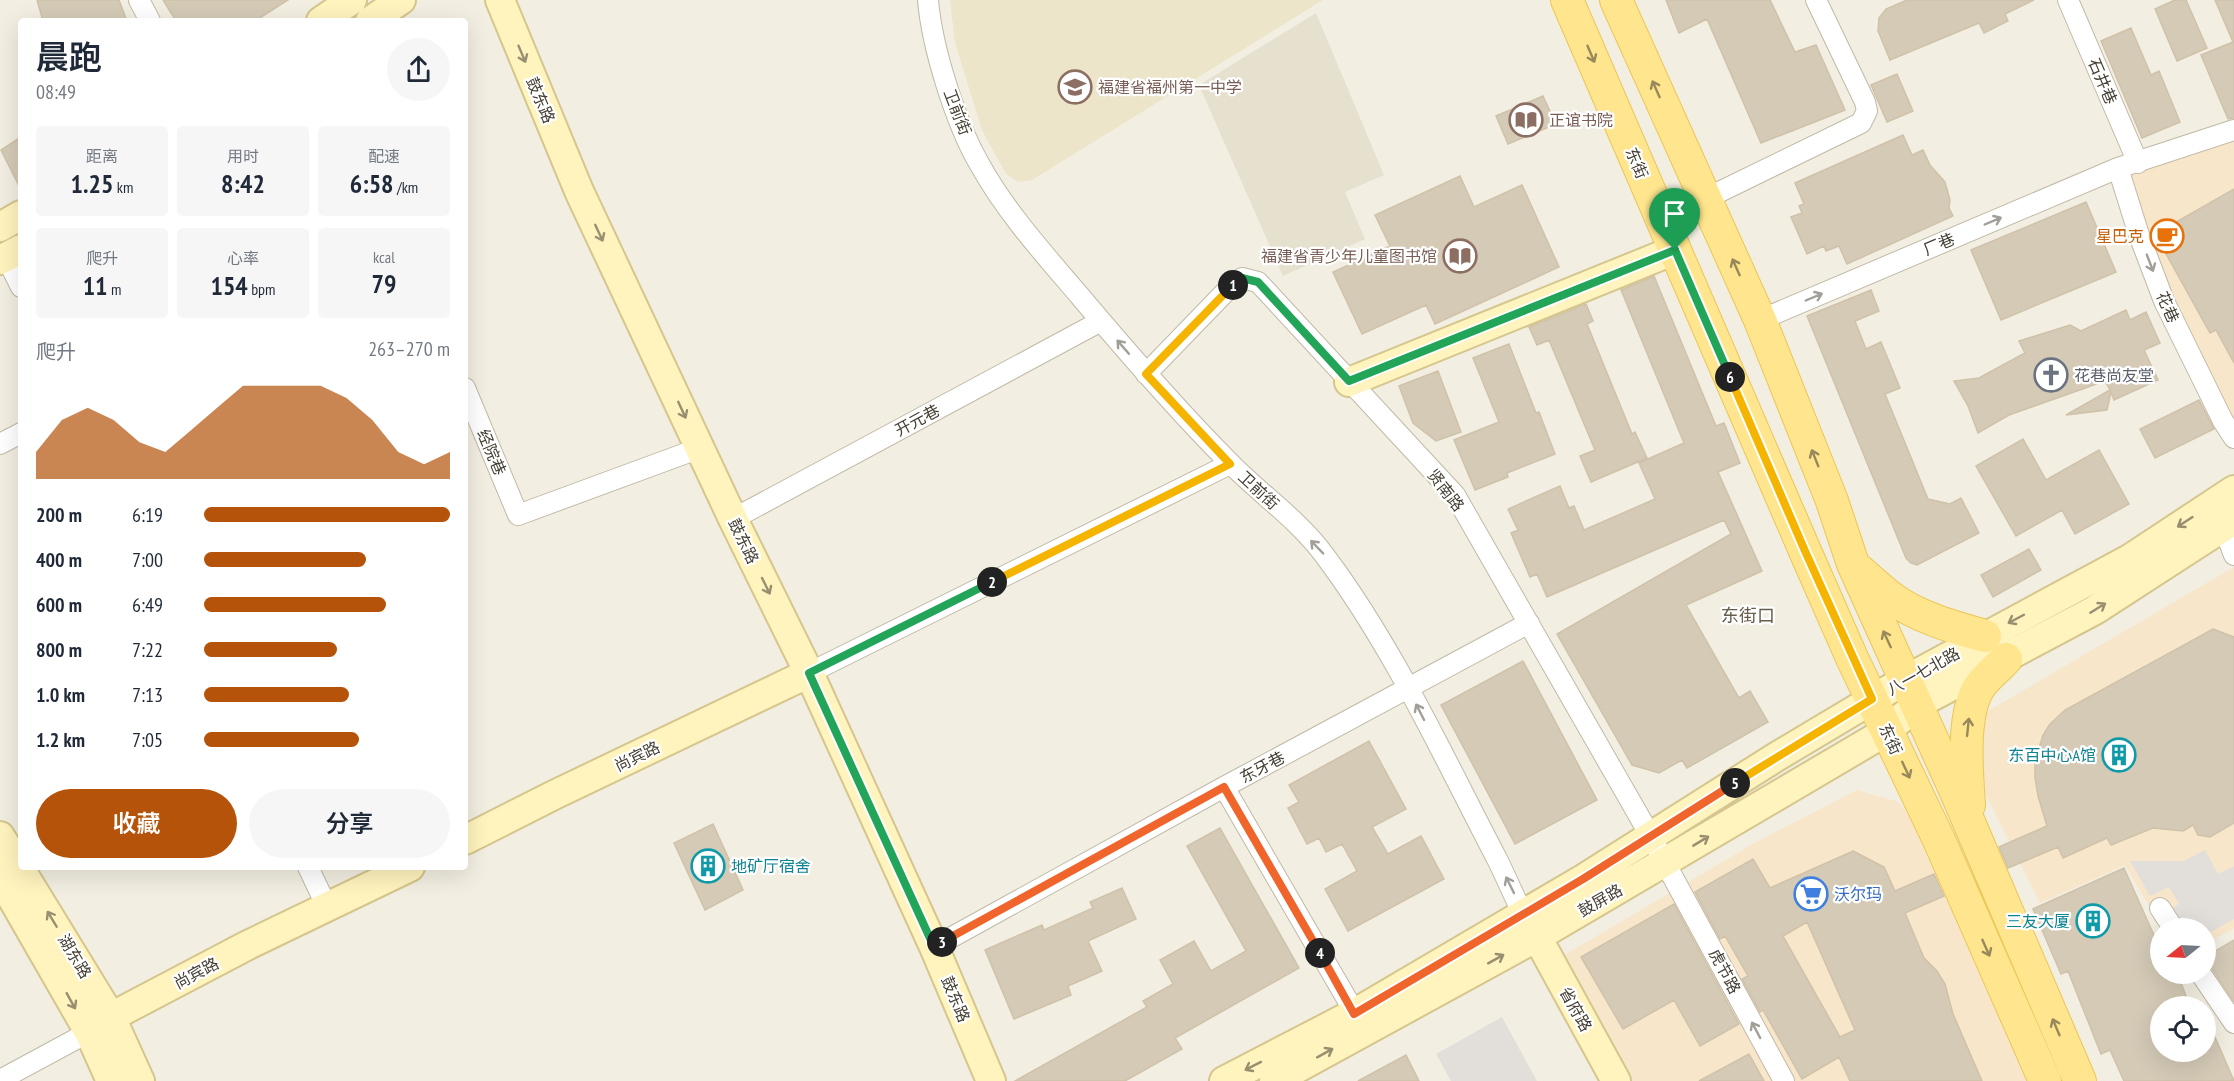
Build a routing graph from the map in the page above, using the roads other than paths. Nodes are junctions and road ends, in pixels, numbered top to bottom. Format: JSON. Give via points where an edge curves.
{"nodes":[{"id":1,"x":139,"y":0,"type":"edge"},
{"id":2,"x":352,"y":0,"type":"edge"},
{"id":3,"x":401,"y":0,"type":"edge"},
{"id":4,"x":500,"y":0,"type":"edge"},
{"id":5,"x":928,"y":0,"type":"edge"},
{"id":6,"x":1568,"y":0,"type":"edge"},
{"id":7,"x":1616,"y":0,"type":"edge"},
{"id":8,"x":1816,"y":0,"type":"edge"},
{"id":9,"x":2068,"y":0,"type":"edge"},
{"id":10,"x":148,"y":18,"type":"edge"},
{"id":11,"x":325,"y":18,"type":"edge"},
{"id":12,"x":374,"y":18,"type":"edge"},
{"id":13,"x":2234,"y":130,"type":"edge"},
{"id":14,"x":2138,"y":163,"type":"junction"},
{"id":15,"x":2118,"y":168,"type":"junction"},
{"id":16,"x":1705,"y":199,"type":"junction"},
{"id":17,"x":18,"y":217,"type":"edge"},
{"id":18,"x":0,"y":227,"type":"edge"},
{"id":19,"x":1675,"y":250,"type":"junction"},
{"id":20,"x":9,"y":255,"type":"edge"},
{"id":21,"x":18,"y":279,"type":"edge"},
{"id":22,"x":1760,"y":320,"type":"junction"},
{"id":23,"x":1101,"y":321,"type":"junction"},
{"id":24,"x":1146,"y":374,"type":"junction"},
{"id":25,"x":1349,"y":381,"type":"junction"},
{"id":26,"x":468,"y":395,"type":"edge"},
{"id":27,"x":18,"y":435,"type":"edge"},
{"id":28,"x":2234,"y":438,"type":"edge"},
{"id":29,"x":0,"y":444,"type":"edge"},
{"id":30,"x":700,"y":448,"type":"junction"},
{"id":31,"x":1230,"y":464,"type":"junction"},
{"id":32,"x":2234,"y":490,"type":"edge"},
{"id":33,"x":733,"y":519,"type":"junction"},
{"id":34,"x":2229,"y":523,"type":"edge"},
{"id":35,"x":2234,"y":555,"type":"edge"},
{"id":36,"x":1852,"y":564,"type":"junction"},
{"id":37,"x":1529,"y":623,"type":"junction"},
{"id":38,"x":1985,"y":636,"type":"junction"},
{"id":39,"x":2006,"y":659,"type":"junction"},
{"id":40,"x":809,"y":673,"type":"junction"},
{"id":41,"x":1408,"y":689,"type":"junction"},
{"id":42,"x":1911,"y":692,"type":"junction"},
{"id":43,"x":1872,"y":699,"type":"junction"},
{"id":44,"x":1887,"y":731,"type":"junction"},
{"id":45,"x":1224,"y":787,"type":"junction"},
{"id":46,"x":1970,"y":827,"type":"junction"},
{"id":47,"x":0,"y":836,"type":"edge"},
{"id":48,"x":1651,"y":837,"type":"junction"},
{"id":49,"x":468,"y":838,"type":"edge"},
{"id":50,"x":1665,"y":862,"type":"junction"},
{"id":51,"x":309,"y":870,"type":"edge"},
{"id":52,"x":404,"y":870,"type":"edge"},
{"id":53,"x":0,"y":877,"type":"edge"},
{"id":54,"x":327,"y":907,"type":"junction"},
{"id":55,"x":2160,"y":908,"type":"dead end"},
{"id":56,"x":2166,"y":918,"type":"edge"},
{"id":57,"x":1530,"y":926,"type":"junction"},
{"id":58,"x":934,"y":947,"type":"junction"},
{"id":59,"x":2208,"y":984,"type":"edge"},
{"id":60,"x":1354,"y":1014,"type":"junction"},
{"id":61,"x":2234,"y":1023,"type":"edge"},
{"id":62,"x":100,"y":1025,"type":"junction"},
{"id":63,"x":0,"y":1080,"type":"edge"},
{"id":64,"x":111,"y":1081,"type":"edge"},
{"id":65,"x":140,"y":1081,"type":"edge"},
{"id":66,"x":992,"y":1081,"type":"edge"},
{"id":67,"x":1224,"y":1081,"type":"edge"},
{"id":68,"x":1274,"y":1081,"type":"edge"},
{"id":69,"x":1616,"y":1081,"type":"edge"},
{"id":70,"x":1784,"y":1081,"type":"edge"},
{"id":71,"x":2045,"y":1081,"type":"edge"},
{"id":72,"x":2080,"y":1081,"type":"edge"}],
"edges":[{"from":1,"to":10,"type":"street"},
{"from":2,"to":11,"type":"main road"},
{"from":3,"to":12,"type":"main road"},
{"from":4,"to":30,"type":"main road","name":"鼓东路","one_way":true,"via":[[579,191]]},
{"from":5,"to":23,"type":"street","name":"卫前街","via":[[935,44],[948,87],[979,165],[1031,237]]},
{"from":6,"to":19,"type":"main road","name":"东街","one_way":true},
{"from":16,"to":7,"type":"main road","one_way":true},
{"from":8,"to":16,"type":"street","via":[[1865,102],[1861,123]]},
{"from":9,"to":14,"type":"street","name":"石井巷"},
{"from":13,"to":14,"type":"street","name":"厂巷"},
{"from":14,"to":15,"type":"street","name":"厂巷"},
{"from":22,"to":15,"type":"street","name":"厂巷","one_way":true},
{"from":15,"to":28,"type":"street","name":"花巷","one_way":true,"via":[[2164,301]]},
{"from":22,"to":16,"type":"main road","one_way":true},
{"from":17,"to":18,"type":"main road"},
{"from":19,"to":25,"type":"main road"},
{"from":19,"to":43,"type":"main road","name":"东街"},
{"from":20,"to":21,"type":"street"},
{"from":36,"to":22,"type":"main road","one_way":true,"via":[[1832,501]]},
{"from":24,"to":23,"type":"street","name":"卫前街","one_way":true},
{"from":23,"to":33,"type":"street","name":"开元巷"},
{"from":24,"to":25,"type":"street","name":"贤南路","via":[[1242,278],[1258,282]]},
{"from":24,"to":31,"type":"street","name":"卫前街"},
{"from":25,"to":37,"type":"street","name":"贤南路","via":[[1455,495]]},
{"from":26,"to":30,"type":"street","name":"经院巷","via":[[518,515]]},
{"from":27,"to":29,"type":"street"},
{"from":30,"to":33,"type":"main road","name":"鼓东路"},
{"from":31,"to":40,"type":"street"},
{"from":41,"to":31,"type":"street","name":"卫前街","one_way":true,"via":[[1324,554]]},
{"from":32,"to":38,"type":"main road","name":"八一七北路","one_way":true,"via":[[2131,558]]},
{"from":33,"to":40,"type":"main road","name":"鼓东路","one_way":true},
{"from":34,"to":35,"type":"street"},
{"from":39,"to":34,"type":"main road","name":"八一七北路","one_way":true,"via":[[2095,610]]},
{"from":36,"to":38,"type":"main road","via":[[1890,597],[1915,611]]},
{"from":42,"to":36,"type":"main road","one_way":true},
{"from":37,"to":41,"type":"street","name":"东牙巷"},
{"from":37,"to":48,"type":"street","name":"贤南路"},
{"from":38,"to":42,"type":"main road","name":"八一七北路"},
{"from":39,"to":42,"type":"main road","name":"八一七北路"},
{"from":46,"to":39,"type":"main road","one_way":true,"via":[[1969,718],[1979,687]]},
{"from":40,"to":49,"type":"main road","name":"尚宾路"},
{"from":40,"to":58,"type":"main road","name":"鼓东路"},
{"from":41,"to":45,"type":"street","name":"东牙巷"},
{"from":57,"to":41,"type":"street","name":"卫前街","one_way":true},
{"from":42,"to":43,"type":"main road","name":"八一七北路"},
{"from":42,"to":44,"type":"main road","name":"鼓屏路"},
{"from":42,"to":46,"type":"main road"},
{"from":43,"to":44,"type":"main road","name":"东街"},
{"from":43,"to":48,"type":"main road","name":"八一七北路"},
{"from":50,"to":44,"type":"main road","name":"鼓屏路","one_way":true},
{"from":44,"to":71,"type":"main road","name":"东街","one_way":true},
{"from":45,"to":58,"type":"street","name":"东牙巷"},
{"from":45,"to":60,"type":"street"},
{"from":72,"to":46,"type":"main road","one_way":true},
{"from":62,"to":47,"type":"main road","name":"湖东路","one_way":true},
{"from":48,"to":50,"type":"street","name":"贤南路"},
{"from":48,"to":57,"type":"main road","name":"八一七北路"},
{"from":50,"to":57,"type":"main road","name":"鼓屏路"},
{"from":70,"to":50,"type":"street","name":"虎节路","one_way":true},
{"from":51,"to":54,"type":"street"},
{"from":52,"to":54,"type":"main road","name":"尚宾路"},
{"from":53,"to":62,"type":"main road","name":"湖东路","one_way":true},
{"from":54,"to":62,"type":"main road","name":"尚宾路"},
{"from":55,"to":56,"type":"street"},
{"from":57,"to":60,"type":"main road","name":"鼓屏路"},
{"from":68,"to":57,"type":"main road","name":"鼓屏路","one_way":true},
{"from":57,"to":69,"type":"main road","name":"省府路"},
{"from":58,"to":66,"type":"main road","name":"鼓东路"},
{"from":59,"to":61,"type":"street"},
{"from":60,"to":67,"type":"main road","name":"鼓屏路","one_way":true},
{"from":62,"to":63,"type":"street"},
{"from":62,"to":64,"type":"main road","name":"湖东路"},
{"from":62,"to":65,"type":"main road","name":"湖东路"}]}
